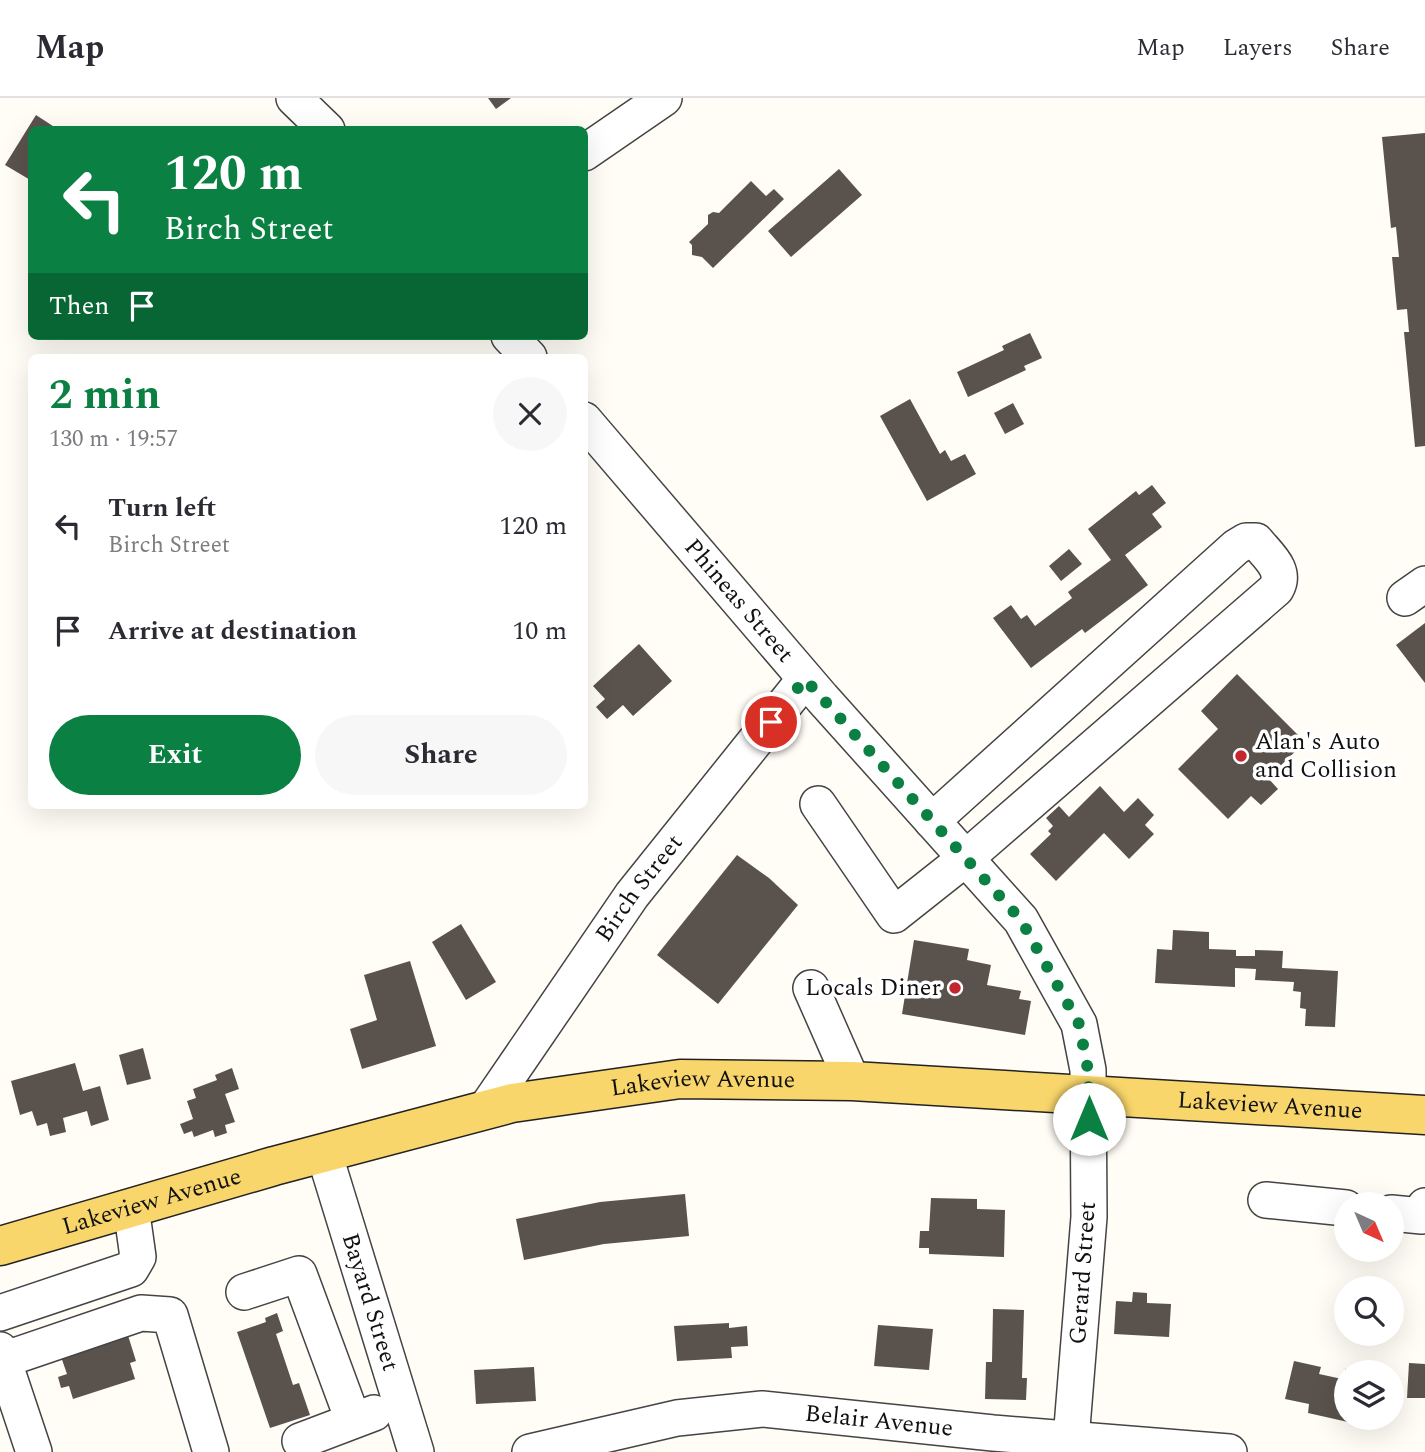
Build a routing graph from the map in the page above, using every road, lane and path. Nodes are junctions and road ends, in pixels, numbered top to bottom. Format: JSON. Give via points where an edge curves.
{"nodes":[{"id":1,"x":294,"y":98,"type":"edge"},
{"id":2,"x":664,"y":98,"type":"edge"},
{"id":3,"x":323,"y":126,"type":"edge"},
{"id":4,"x":588,"y":150,"type":"edge"},
{"id":5,"x":513,"y":340,"type":"edge"},
{"id":6,"x":526,"y":354,"type":"edge"},
{"id":7,"x":588,"y":425,"type":"edge"},
{"id":8,"x":805,"y":679,"type":"junction"},
{"id":9,"x":818,"y":804,"type":"dead end"},
{"id":10,"x":932,"y":821,"type":"junction"},
{"id":11,"x":965,"y":858,"type":"junction"},
{"id":12,"x":811,"y":989,"type":"dead end"},
{"id":13,"x":852,"y":1081,"type":"junction"},
{"id":14,"x":1089,"y":1094,"type":"junction"},
{"id":15,"x":485,"y":1110,"type":"junction"},
{"id":16,"x":1425,"y":1115,"type":"edge"},
{"id":17,"x":324,"y":1153,"type":"junction"},
{"id":18,"x":1266,"y":1200,"type":"dead end"},
{"id":19,"x":1425,"y":1206,"type":"edge"},
{"id":20,"x":131,"y":1207,"type":"junction"},
{"id":21,"x":1334,"y":1207,"type":"edge"},
{"id":22,"x":1404,"y":1214,"type":"edge"},
{"id":23,"x":0,"y":1245,"type":"edge"},
{"id":24,"x":244,"y":1292,"type":"dead end"},
{"id":25,"x":0,"y":1313,"type":"edge"},
{"id":26,"x":2,"y":1355,"type":"edge"},
{"id":27,"x":400,"y":1403,"type":"junction"},
{"id":28,"x":353,"y":1420,"type":"junction"},
{"id":29,"x":300,"y":1441,"type":"dead end"},
{"id":30,"x":1070,"y":1446,"type":"edge"},
{"id":31,"x":34,"y":1452,"type":"edge"},
{"id":32,"x":211,"y":1452,"type":"edge"},
{"id":33,"x":415,"y":1452,"type":"edge"},
{"id":34,"x":530,"y":1452,"type":"edge"},
{"id":35,"x":1229,"y":1452,"type":"edge"}],
"edges":[{"from":1,"to":3,"type":"street"},
{"from":2,"to":4,"type":"street"},
{"from":5,"to":6,"type":"street"},
{"from":7,"to":8,"type":"street","name":"Phineas Street"},
{"from":8,"to":10,"type":"street","name":"Phineas Street"},
{"from":8,"to":15,"type":"street","name":"Birch Street","via":[[632,895]]},
{"from":9,"to":11,"type":"street","via":[[894,915]]},
{"from":10,"to":11,"type":"street","name":"Phineas Street"},
{"from":10,"to":11,"type":"street","via":[[1236,547],[1256,541],[1281,573],[1276,589]]},
{"from":11,"to":14,"type":"street","name":"Phineas Street","via":[[1021,920],[1079,1024]]},
{"from":12,"to":13,"type":"street"},
{"from":13,"to":14,"type":"main road","name":"Lakeview Avenue"},
{"from":13,"to":15,"type":"main road","name":"Lakeview Avenue","via":[[680,1079]]},
{"from":14,"to":16,"type":"main road","name":"Lakeview Avenue"},
{"from":14,"to":30,"type":"street","name":"Gerard Street","via":[[1089,1217]]},
{"from":15,"to":17,"type":"main road","name":"Lakeview Avenue"},
{"from":17,"to":20,"type":"main road","name":"Lakeview Avenue"},
{"from":17,"to":27,"type":"street","name":"Bayard Street"},
{"from":18,"to":21,"type":"street"},
{"from":19,"to":22,"type":"street","via":[[1422,1216]]},
{"from":20,"to":23,"type":"main road","name":"Lakeview Avenue"},
{"from":20,"to":25,"type":"street","via":[[138,1257],[131,1269]]},
{"from":24,"to":28,"type":"street","via":[[299,1274]]},
{"from":26,"to":31,"type":"street"},
{"from":26,"to":32,"type":"street","via":[[141,1313],[170,1315]]},
{"from":27,"to":28,"type":"street"},
{"from":27,"to":33,"type":"street","name":"Bayard Street"},
{"from":28,"to":29,"type":"street"},
{"from":30,"to":34,"type":"street","name":"Belair Avenue","via":[[762,1409],[677,1418]]},
{"from":30,"to":35,"type":"street","name":"Belair Avenue"}]}
